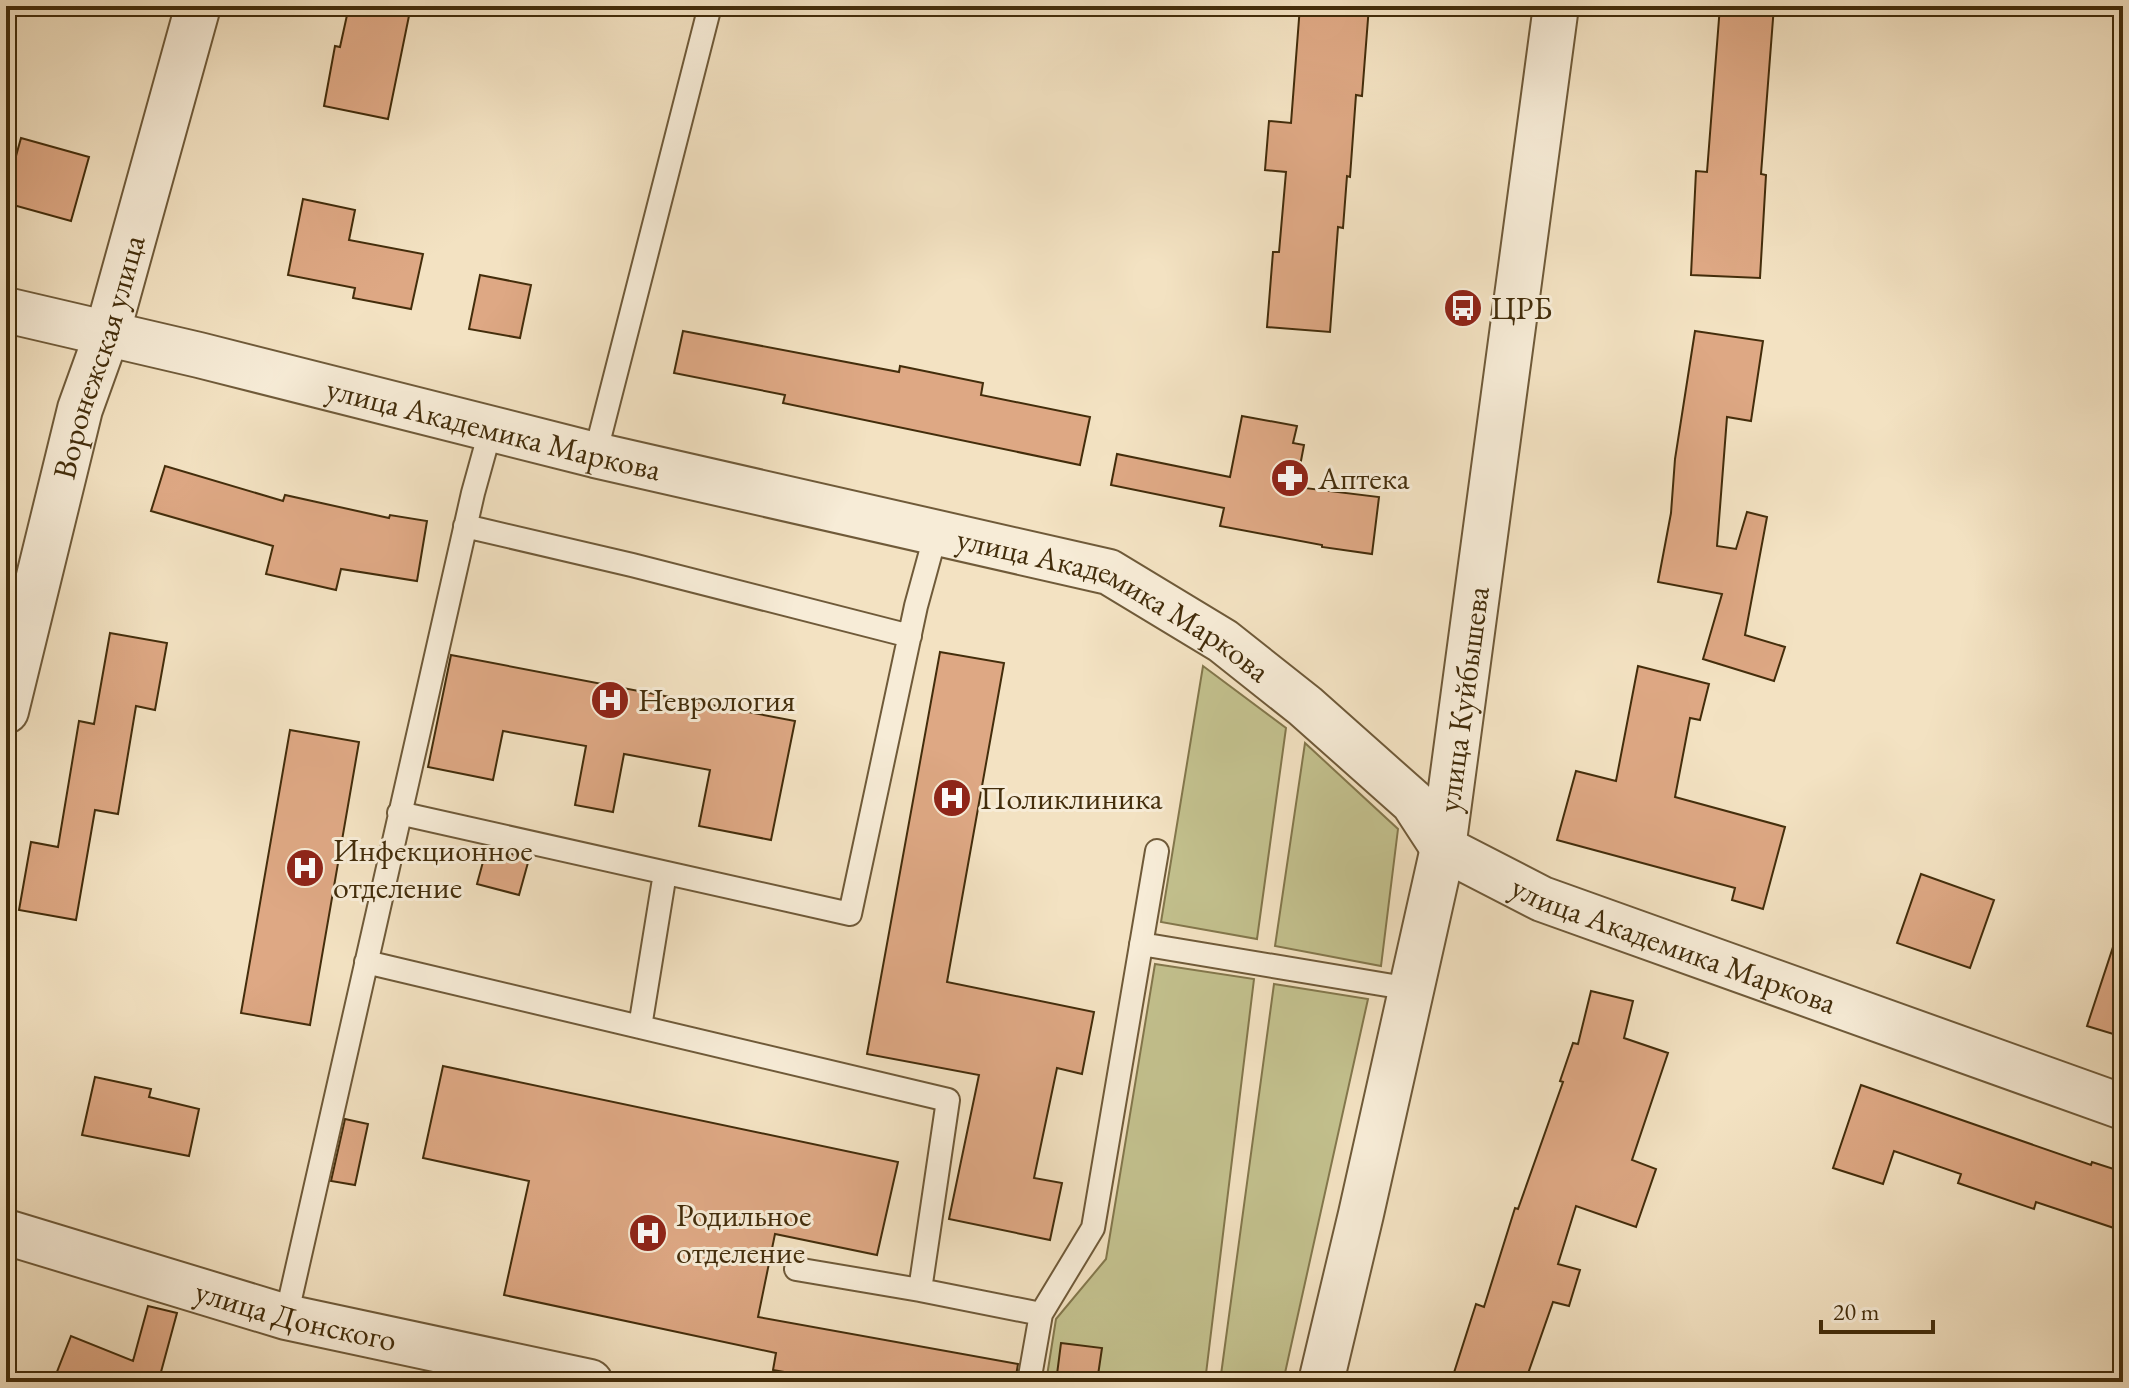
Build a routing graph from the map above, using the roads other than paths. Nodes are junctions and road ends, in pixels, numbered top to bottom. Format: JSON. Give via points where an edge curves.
{"nodes":[{"id":1,"x":198,"y":6,"type":"edge"},
{"id":2,"x":710,"y":6,"type":"edge"},
{"id":3,"x":1556,"y":6,"type":"edge"},
{"id":4,"x":6,"y":310,"type":"edge"},
{"id":5,"x":107,"y":334,"type":"junction"},
{"id":6,"x":491,"y":428,"type":"junction"},
{"id":7,"x":595,"y":455,"type":"junction"},
{"id":8,"x":465,"y":526,"type":"junction"},
{"id":9,"x":936,"y":533,"type":"junction"},
{"id":10,"x":910,"y":636,"type":"junction"},
{"id":11,"x":6,"y":711,"type":"edge"},
{"id":12,"x":399,"y":813,"type":"junction"},
{"id":13,"x":1443,"y":848,"type":"junction"},
{"id":14,"x":1157,"y":851,"type":"dead end"},
{"id":15,"x":665,"y":873,"type":"junction"},
{"id":16,"x":1141,"y":944,"type":"junction"},
{"id":17,"x":366,"y":962,"type":"junction"},
{"id":18,"x":1411,"y":989,"type":"junction"},
{"id":19,"x":640,"y":1027,"type":"junction"},
{"id":20,"x":2123,"y":1107,"type":"edge"},
{"id":21,"x":6,"y":1232,"type":"edge"},
{"id":22,"x":796,"y":1269,"type":"dead end"},
{"id":23,"x":920,"y":1290,"type":"junction"},
{"id":24,"x":1041,"y":1314,"type":"junction"},
{"id":25,"x":286,"y":1317,"type":"junction"},
{"id":26,"x":590,"y":1382,"type":"edge"},
{"id":27,"x":1029,"y":1382,"type":"edge"},
{"id":28,"x":1321,"y":1382,"type":"edge"}],
"edges":[{"from":1,"to":5,"type":"street","name":"Воронежская улица"},
{"from":2,"to":7,"type":"lane"},
{"from":3,"to":13,"type":"street","name":"улица Куйбышева"},
{"from":4,"to":5,"type":"street","name":"улица Академика Маркова"},
{"from":5,"to":6,"type":"street","name":"улица Академика Маркова"},
{"from":5,"to":11,"type":"street","name":"Воронежская улица","via":[[80,409]]},
{"from":6,"to":7,"type":"street","name":"улица Академика Маркова"},
{"from":6,"to":8,"type":"lane"},
{"from":7,"to":9,"type":"street","name":"улица Академика Маркова"},
{"from":8,"to":10,"type":"lane"},
{"from":8,"to":12,"type":"lane"},
{"from":9,"to":10,"type":"lane"},
{"from":9,"to":13,"type":"street","name":"улица Академика Маркова","via":[[1109,572],[1223,641],[1413,802]]},
{"from":10,"to":15,"type":"lane","via":[[850,914]]},
{"from":12,"to":15,"type":"lane"},
{"from":12,"to":17,"type":"lane"},
{"from":13,"to":18,"type":"street","name":"улица Куйбышева"},
{"from":13,"to":20,"type":"street","name":"улица Академика Маркова","via":[[1542,899]]},
{"from":14,"to":16,"type":"lane"},
{"from":15,"to":19,"type":"lane"},
{"from":16,"to":18,"type":"lane"},
{"from":16,"to":24,"type":"lane","via":[[1093,1228]]},
{"from":17,"to":19,"type":"lane"},
{"from":17,"to":25,"type":"lane"},
{"from":18,"to":28,"type":"street","name":"улица Куйбышева"},
{"from":19,"to":23,"type":"lane","via":[[948,1100]]},
{"from":21,"to":25,"type":"street","name":"улица Донского"},
{"from":22,"to":23,"type":"lane"},
{"from":23,"to":24,"type":"lane"},
{"from":24,"to":27,"type":"lane"},
{"from":25,"to":26,"type":"street","name":"улица Донского"}]}
